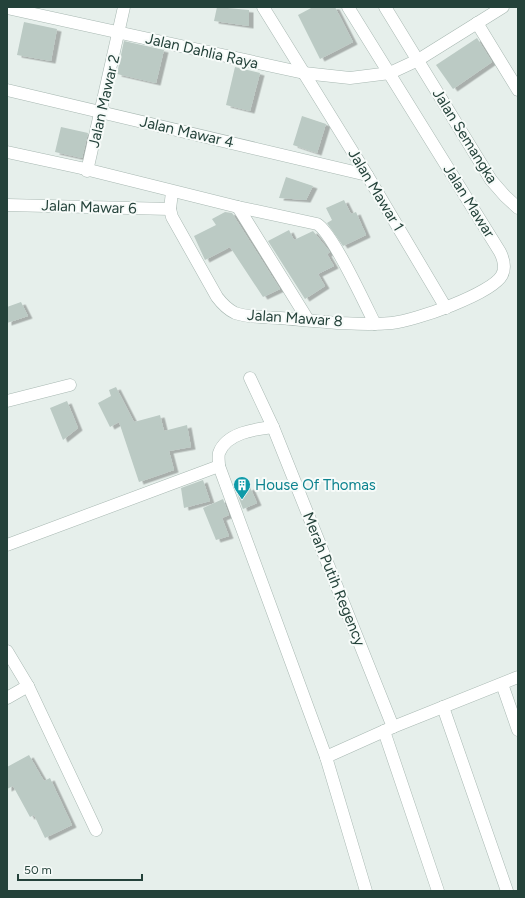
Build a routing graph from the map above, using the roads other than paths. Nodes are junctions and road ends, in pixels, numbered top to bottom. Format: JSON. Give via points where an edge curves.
{"nodes":[{"id":1,"x":124,"y":7,"type":"edge"},
{"id":2,"x":263,"y":7,"type":"edge"},
{"id":3,"x":348,"y":7,"type":"edge"},
{"id":4,"x":385,"y":7,"type":"edge"},
{"id":5,"x":503,"y":7,"type":"edge"},
{"id":6,"x":7,"y":8,"type":"edge"},
{"id":7,"x":487,"y":11,"type":"edge"},
{"id":8,"x":477,"y":23,"type":"junction"},
{"id":9,"x":120,"y":32,"type":"junction"},
{"id":10,"x":415,"y":62,"type":"junction"},
{"id":11,"x":394,"y":72,"type":"junction"},
{"id":12,"x":304,"y":73,"type":"junction"},
{"id":13,"x":7,"y":90,"type":"edge"},
{"id":14,"x":518,"y":90,"type":"edge"},
{"id":15,"x":101,"y":112,"type":"junction"},
{"id":16,"x":7,"y":152,"type":"edge"},
{"id":17,"x":87,"y":171,"type":"junction"},
{"id":18,"x":368,"y":175,"type":"junction"},
{"id":19,"x":172,"y":192,"type":"junction"},
{"id":20,"x":7,"y":205,"type":"edge"},
{"id":21,"x":238,"y":207,"type":"junction"},
{"id":22,"x":517,"y":207,"type":"edge"},
{"id":23,"x":170,"y":209,"type":"junction"},
{"id":24,"x":446,"y":308,"type":"junction"},
{"id":25,"x":308,"y":320,"type":"junction"},
{"id":26,"x":375,"y":324,"type":"junction"},
{"id":27,"x":250,"y":378,"type":"dead end"},
{"id":28,"x":70,"y":385,"type":"dead end"},
{"id":29,"x":7,"y":401,"type":"edge"},
{"id":30,"x":273,"y":427,"type":"junction"},
{"id":31,"x":219,"y":466,"type":"junction"},
{"id":32,"x":7,"y":545,"type":"edge"},
{"id":33,"x":7,"y":651,"type":"edge"},
{"id":34,"x":518,"y":677,"type":"edge"},
{"id":35,"x":502,"y":684,"type":"junction"},
{"id":36,"x":28,"y":686,"type":"junction"},
{"id":37,"x":7,"y":698,"type":"edge"},
{"id":38,"x":443,"y":707,"type":"junction"},
{"id":39,"x":389,"y":729,"type":"junction"},
{"id":40,"x":518,"y":730,"type":"edge"},
{"id":41,"x":326,"y":757,"type":"junction"},
{"id":42,"x":96,"y":830,"type":"dead end"},
{"id":43,"x":366,"y":891,"type":"edge"},
{"id":44,"x":438,"y":891,"type":"edge"},
{"id":45,"x":507,"y":891,"type":"edge"}],
"edges":[{"from":1,"to":9,"type":"street","name":"Jalan Mawar 2"},
{"from":2,"to":12,"type":"street","name":"Jalan Mawar 1"},
{"from":3,"to":11,"type":"street"},
{"from":4,"to":10,"type":"street","name":"Jalan Semangka"},
{"from":5,"to":7,"type":"street","name":"Jalan Dahlia Raya"},
{"from":6,"to":9,"type":"street","name":"Jalan Dahlia Raya"},
{"from":7,"to":8,"type":"street","name":"Jalan Dahlia Raya"},
{"from":8,"to":10,"type":"street","name":"Jalan Dahlia Raya"},
{"from":8,"to":14,"type":"street"},
{"from":9,"to":12,"type":"street","name":"Jalan Dahlia Raya"},
{"from":9,"to":15,"type":"street","name":"Jalan Mawar 2"},
{"from":10,"to":11,"type":"street","name":"Jalan Dahlia Raya"},
{"from":10,"to":22,"type":"street","name":"Jalan Semangka","via":[[491,180]]},
{"from":11,"to":12,"type":"street","name":"Jalan Dahlia Raya","via":[[350,78]]},
{"from":11,"to":24,"type":"street","name":"Jalan Mawar","via":[[504,261],[502,277],[492,285]]},
{"from":12,"to":18,"type":"street","name":"Jalan Mawar 1"},
{"from":13,"to":15,"type":"street","name":"Jalan Mawar 4"},
{"from":15,"to":17,"type":"street","name":"Jalan Mawar 2"},
{"from":15,"to":18,"type":"street","name":"Jalan Mawar 4"},
{"from":16,"to":17,"type":"street"},
{"from":17,"to":19,"type":"street"},
{"from":18,"to":24,"type":"street","name":"Jalan Mawar 1"},
{"from":19,"to":21,"type":"street"},
{"from":19,"to":23,"type":"street","name":"Jalan Mawar 8"},
{"from":20,"to":23,"type":"street","name":"Jalan Mawar 6"},
{"from":21,"to":25,"type":"street"},
{"from":21,"to":26,"type":"street","via":[[322,227]]},
{"from":23,"to":25,"type":"street","name":"Jalan Mawar 8","via":[[178,230],[226,308],[251,316]]},
{"from":24,"to":26,"type":"street","name":"Jalan Mawar 8","via":[[410,320]]},
{"from":25,"to":26,"type":"street","name":"Jalan Mawar 8"},
{"from":27,"to":30,"type":"street","name":"Merah Putih Regency"},
{"from":28,"to":29,"type":"street"},
{"from":30,"to":31,"type":"street","via":[[258,429],[233,438],[218,454]]},
{"from":30,"to":39,"type":"street","name":"Merah Putih Regency"},
{"from":31,"to":32,"type":"street"},
{"from":31,"to":41,"type":"street"},
{"from":33,"to":36,"type":"street"},
{"from":34,"to":35,"type":"street"},
{"from":35,"to":38,"type":"street"},
{"from":35,"to":40,"type":"street"},
{"from":36,"to":37,"type":"street"},
{"from":36,"to":42,"type":"street"},
{"from":38,"to":39,"type":"street"},
{"from":38,"to":45,"type":"street"},
{"from":39,"to":41,"type":"street"},
{"from":39,"to":44,"type":"street","name":"Merah Putih Regency"},
{"from":41,"to":43,"type":"street"}]}
